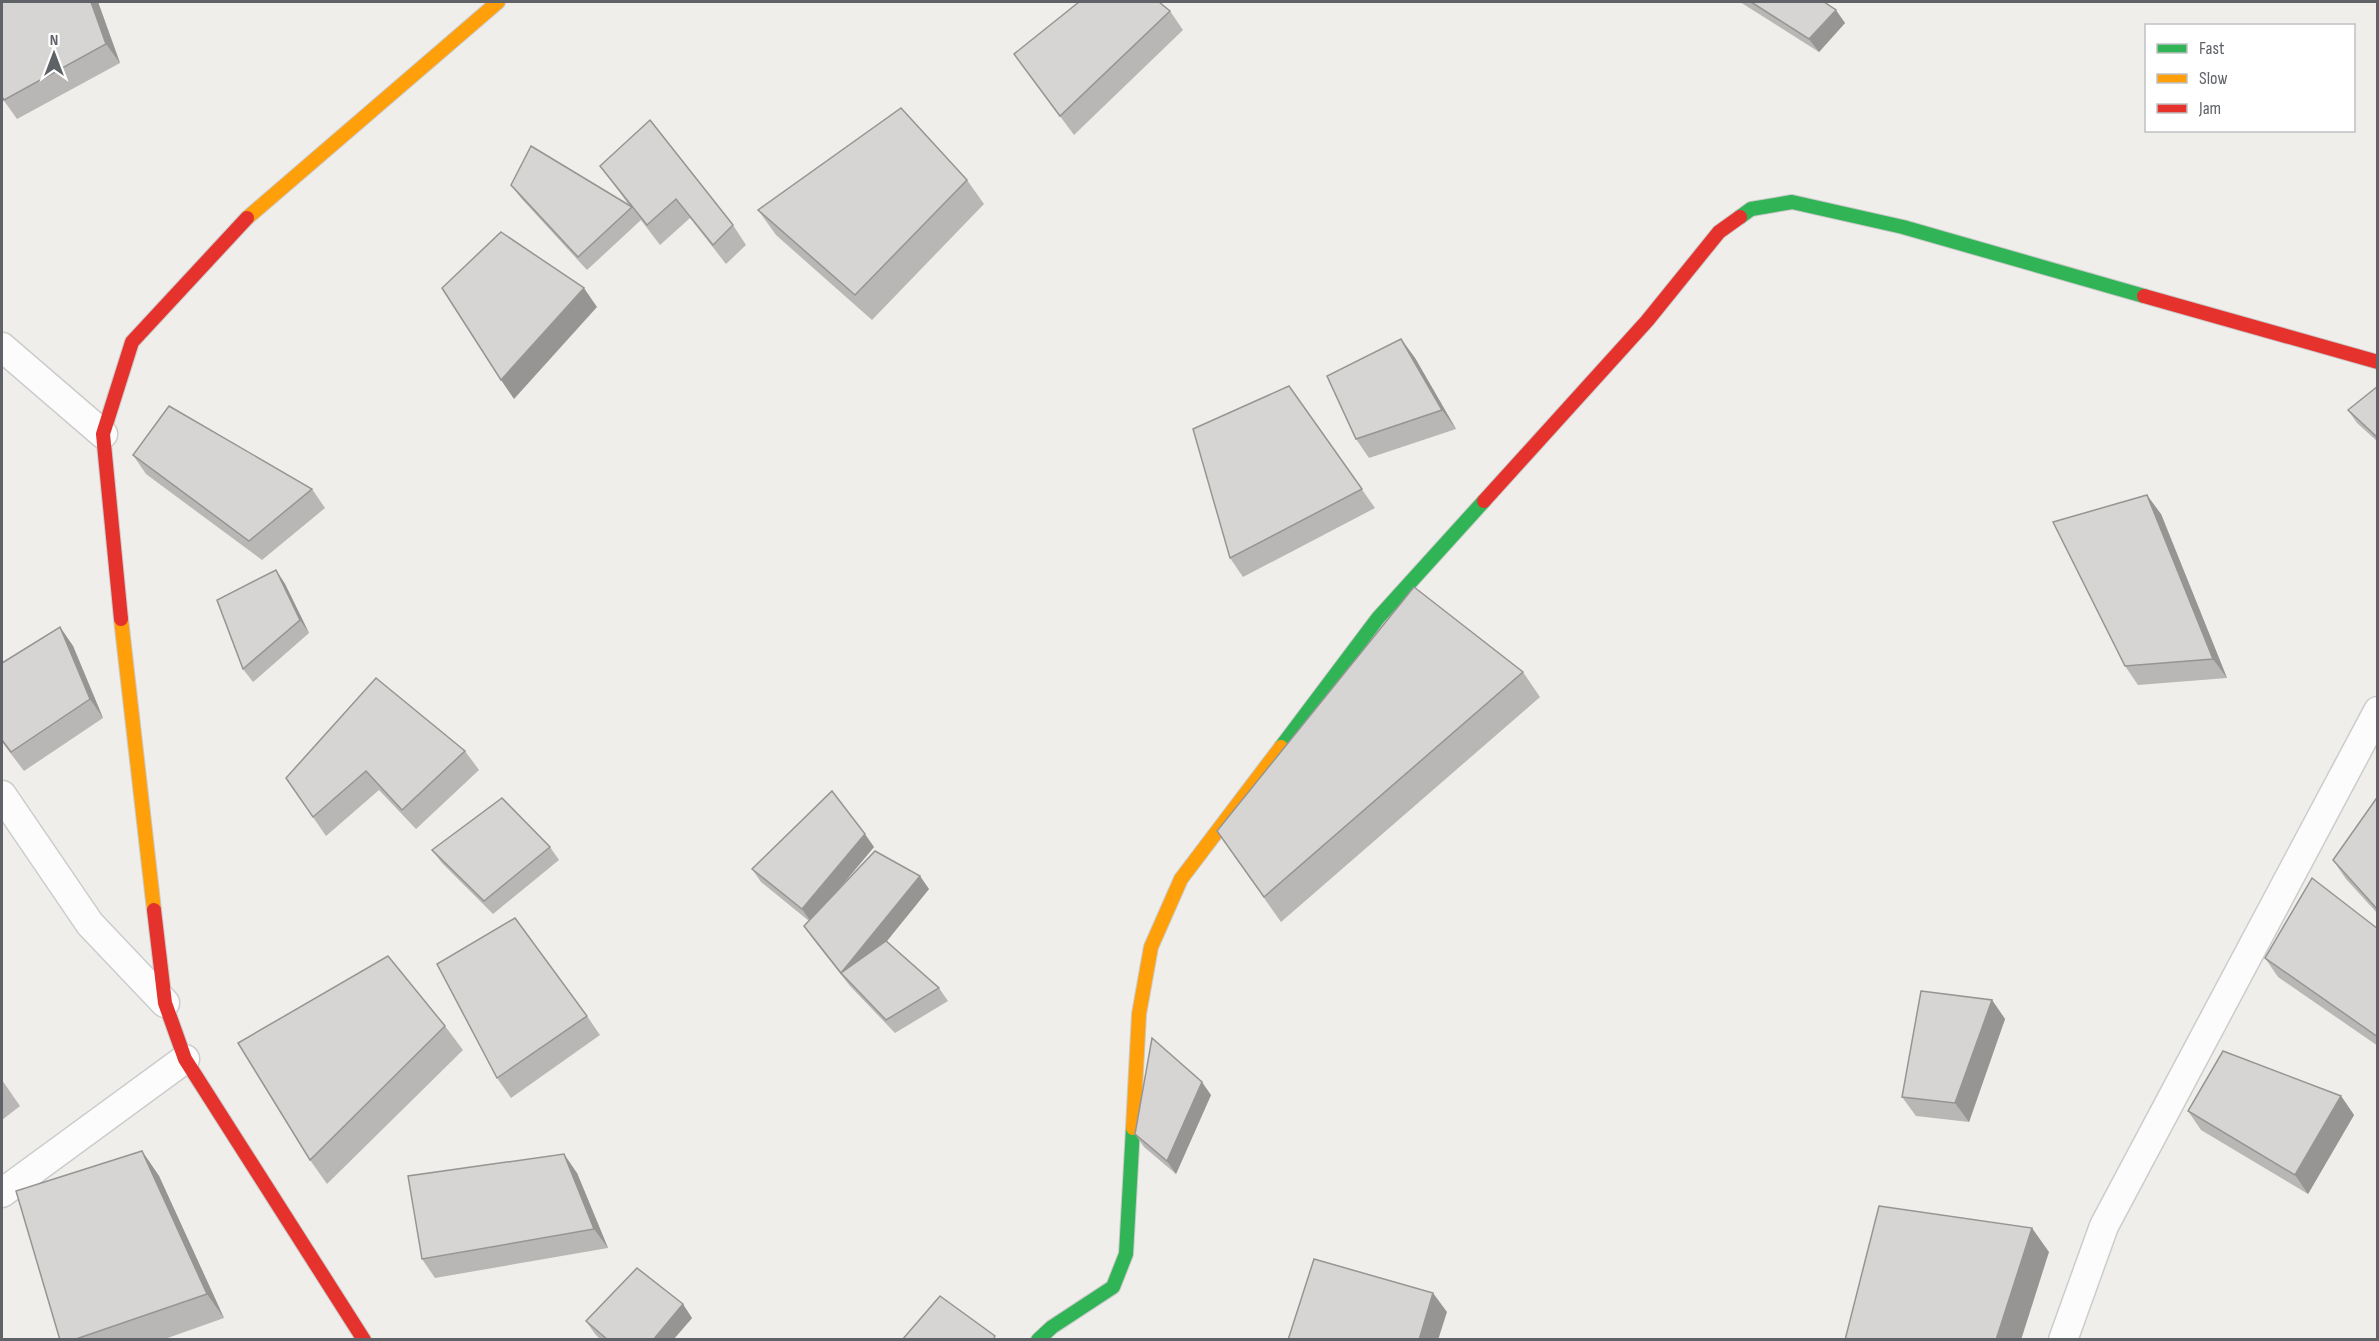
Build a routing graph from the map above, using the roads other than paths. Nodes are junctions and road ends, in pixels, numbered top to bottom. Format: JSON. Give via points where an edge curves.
{"nodes":[{"id":1,"x":498,"y":2,"type":"edge"},
{"id":2,"x":2,"y":347,"type":"edge"},
{"id":3,"x":2378,"y":362,"type":"edge"},
{"id":4,"x":103,"y":434,"type":"junction"},
{"id":5,"x":2378,"y":711,"type":"edge"},
{"id":6,"x":2,"y":795,"type":"edge"},
{"id":7,"x":165,"y":1003,"type":"junction"},
{"id":8,"x":185,"y":1059,"type":"junction"},
{"id":9,"x":2,"y":1193,"type":"edge"},
{"id":10,"x":363,"y":1340,"type":"edge"},
{"id":11,"x":1038,"y":1340,"type":"edge"},
{"id":12,"x":2063,"y":1340,"type":"edge"}],
"edges":[{"from":1,"to":4,"type":"street","via":[[256,208],[132,342]]},
{"from":2,"to":4,"type":"street"},
{"from":3,"to":11,"type":"street","via":[[1903,227],[1792,202],[1751,209],[1719,232],[1647,321],[1378,618],[1181,879],[1151,946],[1139,1014],[1126,1254],[1113,1287]]},
{"from":4,"to":7,"type":"street"},
{"from":5,"to":12,"type":"street","via":[[2104,1226]]},
{"from":6,"to":7,"type":"street","via":[[90,924]]},
{"from":7,"to":8,"type":"street"},
{"from":8,"to":9,"type":"street"},
{"from":8,"to":10,"type":"street"}]}
